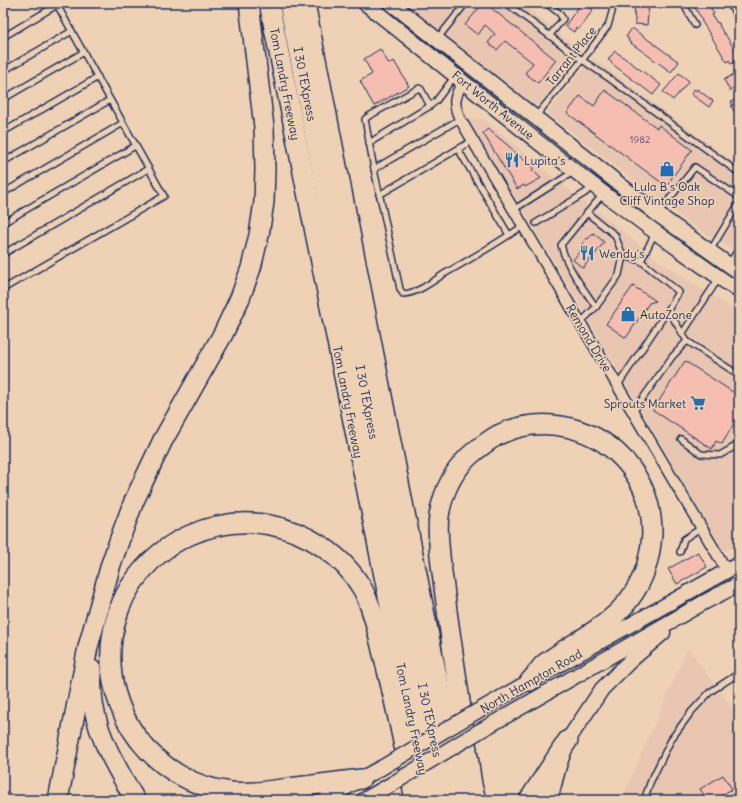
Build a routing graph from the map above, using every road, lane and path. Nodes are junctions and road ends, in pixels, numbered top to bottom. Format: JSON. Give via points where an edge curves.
{"nodes":[{"id":1,"x":9,"y":3,"type":"edge"},
{"id":2,"x":249,"y":3,"type":"edge"},
{"id":3,"x":269,"y":3,"type":"edge"},
{"id":4,"x":289,"y":3,"type":"edge"},
{"id":5,"x":306,"y":3,"type":"edge"},
{"id":6,"x":365,"y":3,"type":"edge"},
{"id":7,"x":391,"y":3,"type":"edge"},
{"id":8,"x":466,"y":3,"type":"edge"},
{"id":9,"x":506,"y":3,"type":"edge"},
{"id":10,"x":546,"y":3,"type":"edge"},
{"id":11,"x":613,"y":3,"type":"edge"},
{"id":12,"x":682,"y":3,"type":"edge"},
{"id":13,"x":732,"y":3,"type":"edge"},
{"id":14,"x":57,"y":4,"type":"edge"},
{"id":15,"x":3,"y":7,"type":"edge"},
{"id":16,"x":739,"y":14,"type":"edge"},
{"id":17,"x":418,"y":24,"type":"junction"},
{"id":18,"x":695,"y":25,"type":"dead end"},
{"id":19,"x":72,"y":31,"type":"junction"},
{"id":20,"x":550,"y":35,"type":"junction"},
{"id":21,"x":3,"y":37,"type":"edge"},
{"id":22,"x":408,"y":37,"type":"junction"},
{"id":23,"x":436,"y":39,"type":"junction"},
{"id":24,"x":84,"y":52,"type":"junction"},
{"id":25,"x":582,"y":60,"type":"junction"},
{"id":26,"x":473,"y":68,"type":"junction"},
{"id":27,"x":3,"y":71,"type":"edge"},
{"id":28,"x":98,"y":77,"type":"junction"},
{"id":29,"x":460,"y":78,"type":"junction"},
{"id":30,"x":3,"y":99,"type":"edge"},
{"id":31,"x":110,"y":100,"type":"junction"},
{"id":32,"x":430,"y":106,"type":"junction"},
{"id":33,"x":535,"y":117,"type":"junction"},
{"id":34,"x":460,"y":119,"type":"junction"},
{"id":35,"x":123,"y":123,"type":"junction"},
{"id":36,"x":525,"y":130,"type":"junction"},
{"id":37,"x":3,"y":132,"type":"edge"},
{"id":38,"x":472,"y":141,"type":"junction"},
{"id":39,"x":369,"y":143,"type":"junction"},
{"id":40,"x":135,"y":146,"type":"junction"},
{"id":41,"x":458,"y":149,"type":"junction"},
{"id":42,"x":3,"y":162,"type":"edge"},
{"id":43,"x":148,"y":169,"type":"junction"},
{"id":44,"x":374,"y":169,"type":"junction"},
{"id":45,"x":576,"y":171,"type":"junction"},
{"id":46,"x":739,"y":173,"type":"edge"},
{"id":47,"x":600,"y":189,"type":"junction"},
{"id":48,"x":3,"y":193,"type":"edge"},
{"id":49,"x":379,"y":195,"type":"junction"},
{"id":50,"x":739,"y":197,"type":"edge"},
{"id":51,"x":739,"y":203,"type":"edge"},
{"id":52,"x":513,"y":210,"type":"junction"},
{"id":53,"x":587,"y":213,"type":"junction"},
{"id":54,"x":660,"y":216,"type":"junction"},
{"id":55,"x":3,"y":223,"type":"edge"},
{"id":56,"x":536,"y":223,"type":"dead end"},
{"id":57,"x":522,"y":226,"type":"junction"},
{"id":58,"x":655,"y":232,"type":"junction"},
{"id":59,"x":509,"y":235,"type":"junction"},
{"id":60,"x":739,"y":248,"type":"edge"},
{"id":61,"x":710,"y":252,"type":"junction"},
{"id":62,"x":3,"y":254,"type":"edge"},
{"id":63,"x":624,"y":256,"type":"junction"},
{"id":64,"x":641,"y":261,"type":"junction"},
{"id":65,"x":734,"y":268,"type":"edge"},
{"id":66,"x":720,"y":278,"type":"junction"},
{"id":67,"x":3,"y":289,"type":"edge"},
{"id":68,"x":739,"y":291,"type":"edge"},
{"id":69,"x":596,"y":307,"type":"junction"},
{"id":70,"x":668,"y":310,"type":"junction"},
{"id":71,"x":580,"y":323,"type":"junction"},
{"id":72,"x":682,"y":334,"type":"junction"},
{"id":73,"x":687,"y":341,"type":"junction"},
{"id":74,"x":739,"y":375,"type":"edge"},
{"id":75,"x":617,"y":386,"type":"junction"},
{"id":76,"x":633,"y":413,"type":"junction"},
{"id":77,"x":681,"y":439,"type":"dead end"},
{"id":78,"x":739,"y":444,"type":"edge"},
{"id":79,"x":701,"y":528,"type":"junction"},
{"id":80,"x":680,"y":552,"type":"dead end"},
{"id":81,"x":739,"y":564,"type":"edge"},
{"id":82,"x":726,"y":571,"type":"junction"},
{"id":83,"x":738,"y":588,"type":"edge"},
{"id":84,"x":704,"y":603,"type":"junction"},
{"id":85,"x":88,"y":647,"type":"junction"},
{"id":86,"x":739,"y":672,"type":"edge"},
{"id":87,"x":530,"y":680,"type":"junction"},
{"id":88,"x":568,"y":740,"type":"junction"},
{"id":89,"x":361,"y":778,"type":"junction"},
{"id":90,"x":58,"y":800,"type":"edge"},
{"id":91,"x":135,"y":800,"type":"edge"},
{"id":92,"x":325,"y":800,"type":"edge"},
{"id":93,"x":364,"y":800,"type":"edge"},
{"id":94,"x":415,"y":800,"type":"edge"},
{"id":95,"x":429,"y":800,"type":"edge"},
{"id":96,"x":447,"y":800,"type":"edge"},
{"id":97,"x":463,"y":800,"type":"edge"},
{"id":98,"x":476,"y":800,"type":"edge"},
{"id":99,"x":529,"y":800,"type":"edge"},
{"id":100,"x":550,"y":800,"type":"edge"},
{"id":101,"x":644,"y":800,"type":"edge"}],
"edges":[{"from":1,"to":15,"type":"lane"},
{"from":2,"to":85,"type":"highway","via":[[264,127],[265,169],[264,202],[251,268],[223,334],[163,440],[134,501],[111,564]]},
{"from":3,"to":95,"type":"highway","name":"Tom Landry Freeway"},
{"from":4,"to":96,"type":"highway","name":"I 30 TEXpress","via":[[422,685]]},
{"from":5,"to":97,"type":"highway"},
{"from":6,"to":22,"type":"main road","name":"Fort Worth Avenue"},
{"from":7,"to":17,"type":"main road","name":"Fort Worth Avenue"},
{"from":8,"to":23,"type":"lane"},
{"from":9,"to":20,"type":"lane"},
{"from":10,"to":20,"type":"lane","via":[[559,13],[562,19]]},
{"from":11,"to":25,"type":"lane","name":"Tarrant Place","via":[[608,26]]},
{"from":12,"to":18,"type":"lane"},
{"from":13,"to":16,"type":"street"},
{"from":14,"to":19,"type":"lane"},
{"from":14,"to":21,"type":"lane"},
{"from":17,"to":22,"type":"main road"},
{"from":17,"to":23,"type":"main road","name":"Fort Worth Avenue"},
{"from":19,"to":24,"type":"lane"},
{"from":19,"to":27,"type":"lane"},
{"from":20,"to":25,"type":"lane"},
{"from":22,"to":29,"type":"main road","name":"Fort Worth Avenue"},
{"from":23,"to":26,"type":"main road","name":"Fort Worth Avenue"},
{"from":24,"to":28,"type":"lane"},
{"from":24,"to":30,"type":"lane"},
{"from":25,"to":33,"type":"lane","name":"Tarrant Place"},
{"from":25,"to":46,"type":"lane"},
{"from":26,"to":29,"type":"main road"},
{"from":26,"to":33,"type":"main road","name":"Fort Worth Avenue"},
{"from":28,"to":31,"type":"lane"},
{"from":28,"to":37,"type":"lane"},
{"from":29,"to":32,"type":"lane"},
{"from":29,"to":34,"type":"street","name":"Remond Drive","via":[[455,98],[456,111]]},
{"from":29,"to":36,"type":"main road","name":"Fort Worth Avenue"},
{"from":31,"to":35,"type":"lane"},
{"from":31,"to":42,"type":"lane"},
{"from":32,"to":39,"type":"lane"},
{"from":32,"to":39,"type":"lane","via":[[419,88],[369,116],[365,119]]},
{"from":33,"to":36,"type":"main road"},
{"from":33,"to":54,"type":"main road","name":"Fort Worth Avenue"},
{"from":34,"to":38,"type":"street","name":"Remond Drive"},
{"from":34,"to":44,"type":"lane"},
{"from":35,"to":40,"type":"lane"},
{"from":35,"to":48,"type":"lane"},
{"from":36,"to":45,"type":"main road","name":"Fort Worth Avenue"},
{"from":38,"to":41,"type":"lane"},
{"from":38,"to":52,"type":"street","name":"Remond Drive"},
{"from":39,"to":44,"type":"lane"},
{"from":40,"to":43,"type":"lane"},
{"from":40,"to":55,"type":"lane"},
{"from":41,"to":49,"type":"lane"},
{"from":41,"to":59,"type":"lane"},
{"from":43,"to":62,"type":"lane"},
{"from":43,"to":67,"type":"lane","via":[[164,196]]},
{"from":44,"to":49,"type":"lane"},
{"from":45,"to":47,"type":"main road","name":"Fort Worth Avenue"},
{"from":45,"to":52,"type":"lane"},
{"from":47,"to":53,"type":"lane"},
{"from":47,"to":56,"type":"lane","via":[[585,193]]},
{"from":47,"to":58,"type":"main road","name":"Fort Worth Avenue"},
{"from":49,"to":59,"type":"lane","via":[[403,294],[421,288]]},
{"from":50,"to":54,"type":"lane","via":[[695,167]]},
{"from":51,"to":61,"type":"lane"},
{"from":52,"to":57,"type":"street","name":"Remond Drive"},
{"from":53,"to":63,"type":"lane","via":[[615,235]]},
{"from":53,"to":69,"type":"lane","via":[[561,245],[568,266]]},
{"from":54,"to":58,"type":"main road"},
{"from":54,"to":61,"type":"main road","name":"Fort Worth Avenue"},
{"from":57,"to":59,"type":"lane"},
{"from":57,"to":71,"type":"street","name":"Remond Drive"},
{"from":58,"to":64,"type":"lane"},
{"from":58,"to":66,"type":"main road","name":"Fort Worth Avenue"},
{"from":60,"to":65,"type":"lane"},
{"from":61,"to":65,"type":"main road","name":"Fort Worth Avenue"},
{"from":63,"to":64,"type":"lane"},
{"from":63,"to":69,"type":"lane","via":[[619,275]]},
{"from":64,"to":70,"type":"lane","via":[[679,292]]},
{"from":65,"to":66,"type":"main road"},
{"from":66,"to":68,"type":"main road","name":"Fort Worth Avenue"},
{"from":66,"to":72,"type":"lane"},
{"from":69,"to":71,"type":"lane"},
{"from":70,"to":72,"type":"lane"},
{"from":70,"to":75,"type":"lane"},
{"from":71,"to":75,"type":"street","name":"Remond Drive"},
{"from":72,"to":73,"type":"lane"},
{"from":73,"to":74,"type":"lane"},
{"from":73,"to":76,"type":"lane","via":[[672,357]]},
{"from":75,"to":76,"type":"street","name":"Remond Drive"},
{"from":76,"to":79,"type":"street","name":"Remond Drive"},
{"from":77,"to":78,"type":"lane","via":[[701,454],[720,455]]},
{"from":79,"to":80,"type":"lane","via":[[684,539]]},
{"from":79,"to":82,"type":"street","name":"Remond Drive"},
{"from":81,"to":82,"type":"main road","name":"North Hampton Road"},
{"from":82,"to":83,"type":"main road","name":"Remond Drive"},
{"from":82,"to":87,"type":"main road","name":"North Hampton Road"},
{"from":83,"to":84,"type":"main road","name":"North Hampton Road"},
{"from":84,"to":88,"type":"main road","via":[[631,660],[602,689]]},
{"from":84,"to":93,"type":"main road","name":"North Hampton Road","bridge":true},
{"from":85,"to":90,"type":"highway"},
{"from":85,"to":91,"type":"highway","via":[[92,662],[92,692],[100,732]]},
{"from":86,"to":101,"type":"lane","via":[[710,692],[676,732]]},
{"from":87,"to":89,"type":"main road","name":"North Hampton Road","bridge":true},
{"from":87,"to":98,"type":"highway","via":[[544,664],[610,620],[628,602],[644,575],[652,542],[649,506],[636,475],[613,449],[596,437],[562,426],[528,426],[497,436],[483,445],[456,471],[448,486],[438,518],[443,583]]},
{"from":88,"to":99,"type":"highway"},
{"from":88,"to":100,"type":"main road"},
{"from":89,"to":92,"type":"main road","name":"North Hampton Road"},
{"from":89,"to":94,"type":"highway","via":[[251,793],[232,792],[194,783],[160,762],[146,748],[127,721],[115,694],[111,649],[120,608],[138,575],[151,561],[182,538],[202,530],[242,523],[280,527],[315,542],[330,552],[353,576],[370,606],[392,686]]}]}
